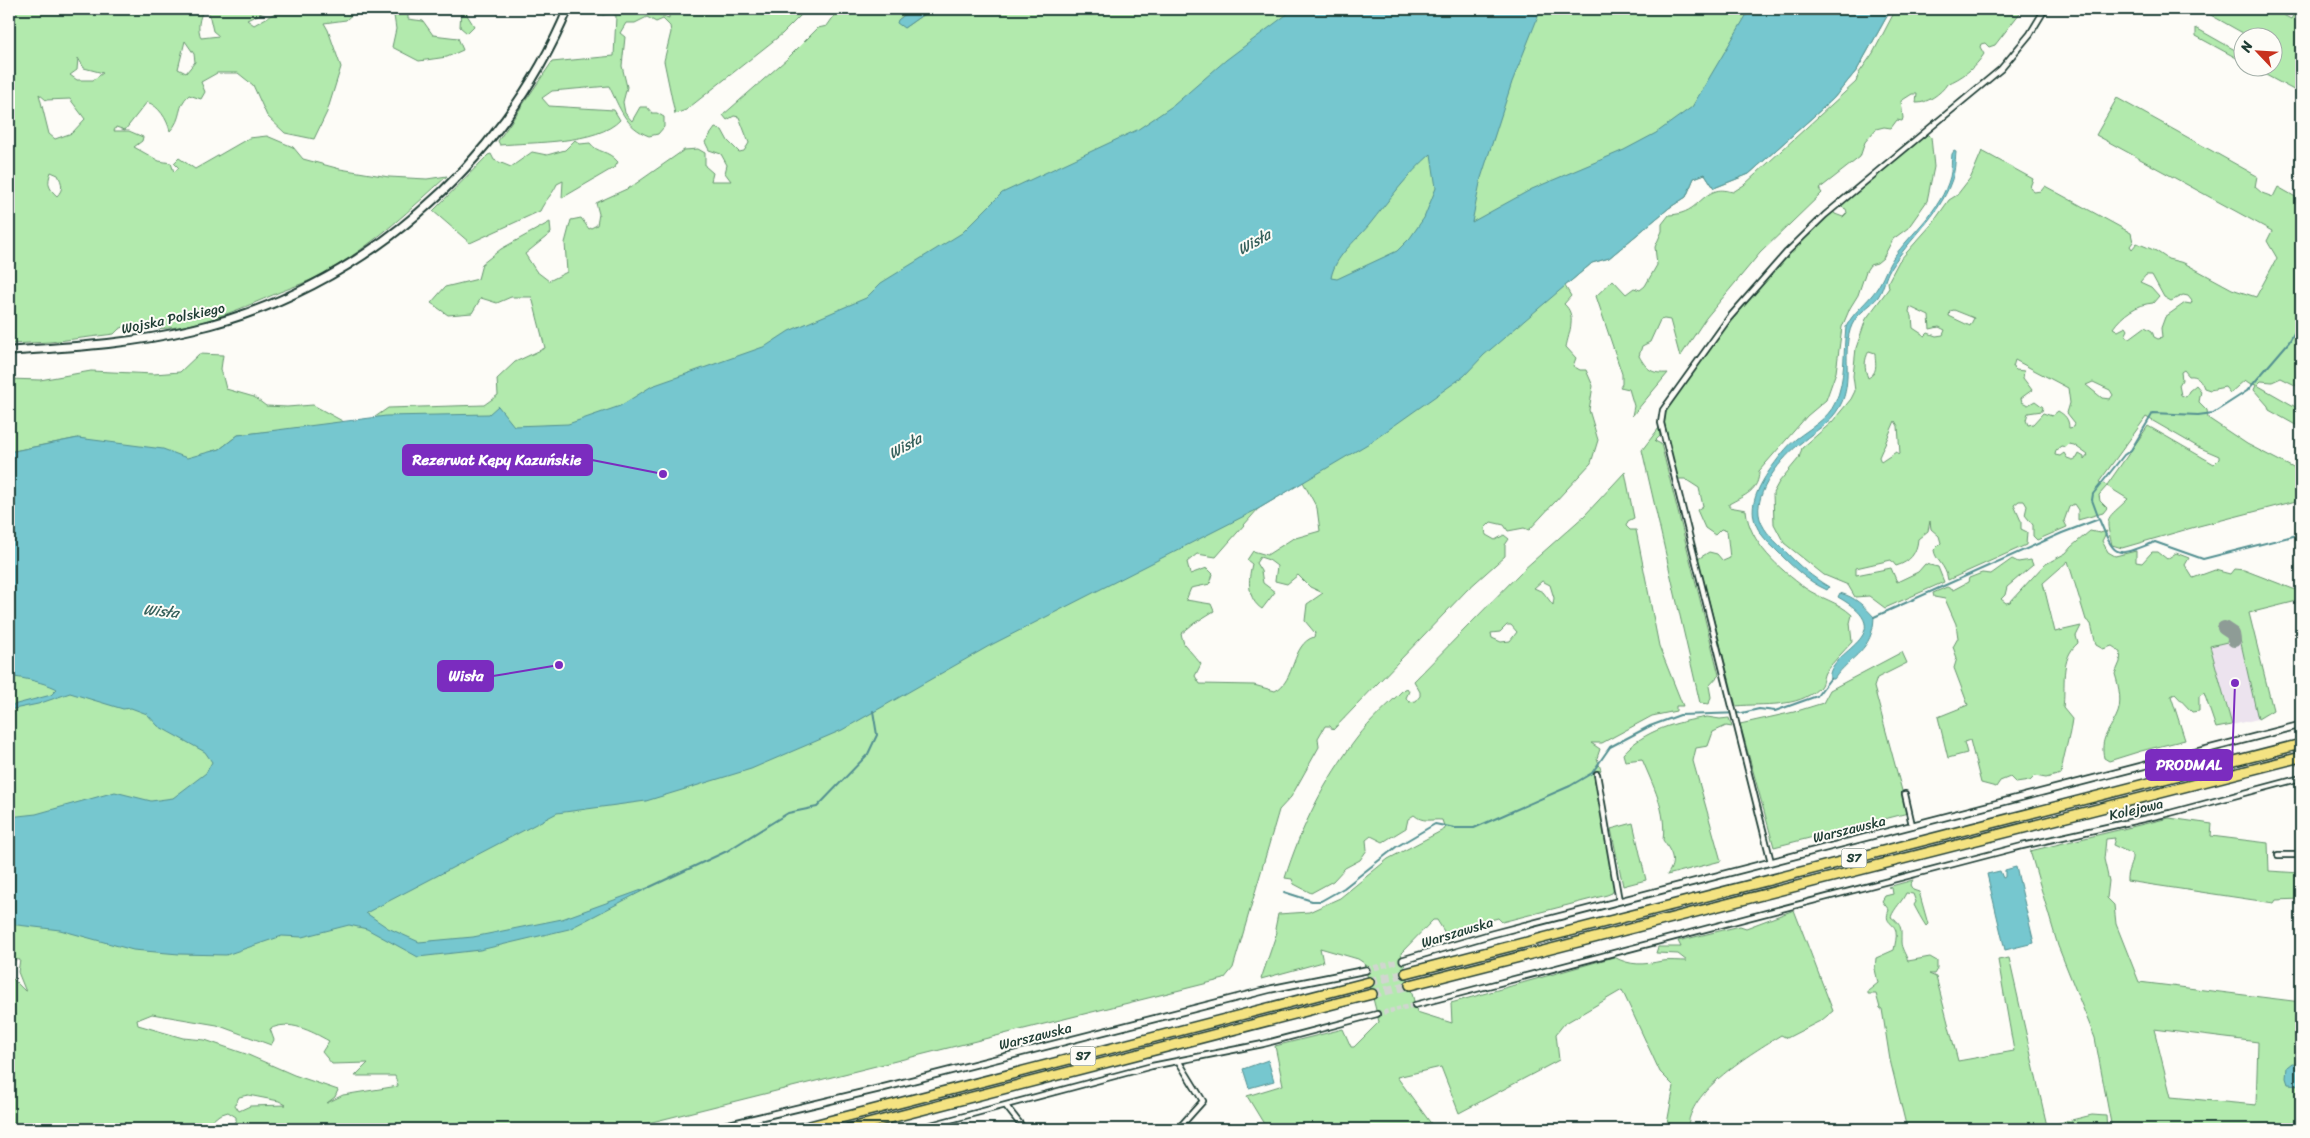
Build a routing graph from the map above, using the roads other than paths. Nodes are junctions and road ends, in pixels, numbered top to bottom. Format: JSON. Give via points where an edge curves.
{"nodes":[{"id":1,"x":568,"y":9,"type":"edge"},
{"id":2,"x":2045,"y":9,"type":"edge"},
{"id":3,"x":9,"y":352,"type":"edge"},
{"id":4,"x":2301,"y":725,"type":"edge"},
{"id":5,"x":2301,"y":744,"type":"edge"},
{"id":6,"x":2301,"y":757,"type":"edge"},
{"id":7,"x":1597,"y":774,"type":"dead end"},
{"id":8,"x":2301,"y":778,"type":"edge"},
{"id":9,"x":1905,"y":794,"type":"dead end"},
{"id":10,"x":1912,"y":826,"type":"junction"},
{"id":11,"x":2278,"y":855,"type":"dead end"},
{"id":12,"x":2301,"y":855,"type":"edge"},
{"id":13,"x":1770,"y":862,"type":"junction"},
{"id":14,"x":1619,"y":901,"type":"junction"},
{"id":15,"x":1403,"y":960,"type":"tunnel mouth"},
{"id":16,"x":1366,"y":970,"type":"tunnel mouth"},
{"id":17,"x":1406,"y":972,"type":"tunnel mouth"},
{"id":18,"x":1369,"y":982,"type":"tunnel mouth"},
{"id":19,"x":1410,"y":985,"type":"tunnel mouth"},
{"id":20,"x":1372,"y":994,"type":"tunnel mouth"},
{"id":21,"x":1415,"y":1005,"type":"tunnel mouth"},
{"id":22,"x":1377,"y":1014,"type":"tunnel mouth"},
{"id":23,"x":1179,"y":1062,"type":"junction"},
{"id":24,"x":1006,"y":1106,"type":"junction"},
{"id":25,"x":710,"y":1129,"type":"edge"},
{"id":26,"x":798,"y":1129,"type":"edge"},
{"id":27,"x":848,"y":1129,"type":"edge"},
{"id":28,"x":916,"y":1129,"type":"edge"},
{"id":29,"x":1024,"y":1129,"type":"edge"},
{"id":30,"x":1178,"y":1129,"type":"edge"}],
"edges":[{"from":1,"to":3,"type":"main road","name":"Wojska Polskiego","via":[[524,92],[471,162],[416,215],[352,262],[272,303],[194,329],[149,339]]},
{"from":2,"to":13,"type":"street","via":[[2030,34],[2001,69],[1825,215],[1787,252],[1728,318],[1662,414],[1663,430]]},
{"from":4,"to":10,"type":"street","name":"Warszawska"},
{"from":5,"to":17,"type":"highway","number":"S7"},
{"from":6,"to":19,"type":"highway","number":"S7"},
{"from":7,"to":14,"type":"street"},
{"from":8,"to":21,"type":"street","name":"Kolejowa","via":[[2170,813],[1976,858]]},
{"from":9,"to":10,"type":"street"},
{"from":10,"to":13,"type":"street","name":"Warszawska"},
{"from":11,"to":12,"type":"street"},
{"from":13,"to":14,"type":"street","name":"Warszawska"},
{"from":14,"to":15,"type":"street","name":"Warszawska"},
{"from":16,"to":25,"type":"street","name":"Warszawska","via":[[1270,988]]},
{"from":18,"to":26,"type":"highway","number":"S7"},
{"from":20,"to":27,"type":"highway","number":"S7"},
{"from":22,"to":23,"type":"street","via":[[1264,1044]]},
{"from":23,"to":24,"type":"street","via":[[1152,1066]]},
{"from":23,"to":30,"type":"street","via":[[1203,1101]]},
{"from":24,"to":28,"type":"street"},
{"from":24,"to":29,"type":"street"}]}
